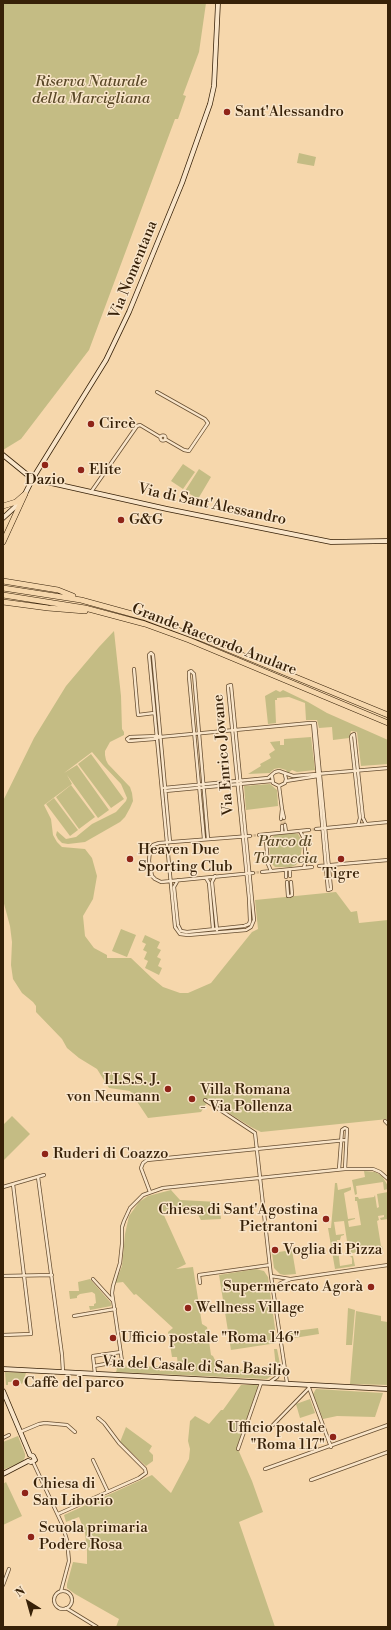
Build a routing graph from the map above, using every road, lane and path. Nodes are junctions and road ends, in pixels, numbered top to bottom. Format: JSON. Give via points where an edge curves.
{"nodes":[{"id":1,"x":218,"y":3,"type":"edge"},
{"id":2,"x":157,"y":392,"type":"dead end"},
{"id":3,"x":3,"y":455,"type":"edge"},
{"id":4,"x":33,"y":478,"type":"junction"},
{"id":5,"x":91,"y":492,"type":"junction"},
{"id":6,"x":25,"y":494,"type":"junction"},
{"id":7,"x":3,"y":506,"type":"edge"},
{"id":8,"x":3,"y":518,"type":"edge"},
{"id":9,"x":388,"y":541,"type":"edge"},
{"id":10,"x":3,"y":542,"type":"edge"},
{"id":11,"x":3,"y":581,"type":"edge"},
{"id":12,"x":3,"y":588,"type":"edge"},
{"id":13,"x":3,"y":595,"type":"edge"},
{"id":14,"x":81,"y":600,"type":"junction"},
{"id":15,"x":3,"y":602,"type":"edge"},
{"id":16,"x":97,"y":611,"type":"junction"},
{"id":17,"x":134,"y":669,"type":"dead end"},
{"id":18,"x":154,"y":713,"type":"junction"},
{"id":19,"x":388,"y":715,"type":"edge"},
{"id":20,"x":388,"y":723,"type":"edge"},
{"id":21,"x":234,"y":730,"type":"junction"},
{"id":22,"x":197,"y":734,"type":"junction"},
{"id":23,"x":158,"y":737,"type":"junction"},
{"id":24,"x":388,"y":768,"type":"edge"},
{"id":25,"x":357,"y":772,"type":"junction"},
{"id":26,"x":285,"y":774,"type":"junction"},
{"id":27,"x":318,"y":775,"type":"junction"},
{"id":28,"x":272,"y":776,"type":"junction"},
{"id":29,"x":272,"y":781,"type":"junction"},
{"id":30,"x":286,"y":781,"type":"junction"},
{"id":31,"x":239,"y":782,"type":"junction"},
{"id":32,"x":201,"y":786,"type":"junction"},
{"id":33,"x":279,"y":786,"type":"junction"},
{"id":34,"x":164,"y":789,"type":"junction"},
{"id":35,"x":283,"y":819,"type":"tunnel mouth"},
{"id":36,"x":388,"y":822,"type":"edge"},
{"id":37,"x":366,"y":824,"type":"junction"},
{"id":38,"x":358,"y":825,"type":"junction"},
{"id":39,"x":324,"y":828,"type":"junction"},
{"id":40,"x":316,"y":829,"type":"tunnel mouth"},
{"id":41,"x":309,"y":830,"type":"tunnel mouth"},
{"id":42,"x":300,"y":831,"type":"junction"},
{"id":43,"x":282,"y":832,"type":"junction"},
{"id":44,"x":286,"y":832,"type":"junction"},
{"id":45,"x":270,"y":833,"type":"junction"},
{"id":46,"x":259,"y":835,"type":"tunnel mouth"},
{"id":47,"x":244,"y":836,"type":"junction"},
{"id":48,"x":250,"y":836,"type":"tunnel mouth"},
{"id":49,"x":206,"y":839,"type":"junction"},
{"id":50,"x":169,"y":842,"type":"junction"},
{"id":51,"x":388,"y":860,"type":"edge"},
{"id":52,"x":327,"y":865,"type":"junction"},
{"id":53,"x":320,"y":866,"type":"dead end"},
{"id":54,"x":312,"y":867,"type":"dead end"},
{"id":55,"x":304,"y":868,"type":"junction"},
{"id":56,"x":286,"y":870,"type":"junction"},
{"id":57,"x":290,"y":870,"type":"junction"},
{"id":58,"x":271,"y":871,"type":"junction"},
{"id":59,"x":262,"y":872,"type":"tunnel mouth"},
{"id":60,"x":248,"y":873,"type":"junction"},
{"id":61,"x":253,"y":873,"type":"tunnel mouth"},
{"id":62,"x":215,"y":876,"type":"junction"},
{"id":63,"x":290,"y":876,"type":"dead end"},
{"id":64,"x":205,"y":877,"type":"junction"},
{"id":65,"x":286,"y":877,"type":"dead end"},
{"id":66,"x":178,"y":880,"type":"junction"},
{"id":67,"x":171,"y":881,"type":"junction"},
{"id":68,"x":287,"y":882,"type":"dead end"},
{"id":69,"x":291,"y":882,"type":"dead end"},
{"id":70,"x":178,"y":930,"type":"junction"},
{"id":71,"x":215,"y":931,"type":"junction"},
{"id":72,"x":204,"y":1100,"type":"dead end"},
{"id":73,"x":385,"y":1121,"type":"dead end"},
{"id":74,"x":388,"y":1124,"type":"edge"},
{"id":75,"x":341,"y":1140,"type":"junction"},
{"id":76,"x":346,"y":1140,"type":"junction"},
{"id":77,"x":256,"y":1148,"type":"junction"},
{"id":78,"x":339,"y":1169,"type":"junction"},
{"id":79,"x":345,"y":1169,"type":"junction"},
{"id":80,"x":44,"y":1175,"type":"dead end"},
{"id":81,"x":38,"y":1177,"type":"junction"},
{"id":82,"x":259,"y":1177,"type":"junction"},
{"id":83,"x":388,"y":1179,"type":"edge"},
{"id":84,"x":12,"y":1184,"type":"junction"},
{"id":85,"x":3,"y":1187,"type":"edge"},
{"id":86,"x":150,"y":1192,"type":"junction"},
{"id":87,"x":270,"y":1265,"type":"junction"},
{"id":88,"x":388,"y":1265,"type":"edge"},
{"id":89,"x":52,"y":1274,"type":"junction"},
{"id":90,"x":3,"y":1276,"type":"edge"},
{"id":91,"x":24,"y":1276,"type":"junction"},
{"id":92,"x":271,"y":1276,"type":"junction"},
{"id":93,"x":93,"y":1279,"type":"dead end"},
{"id":94,"x":291,"y":1279,"type":"junction"},
{"id":95,"x":200,"y":1283,"type":"dead end"},
{"id":96,"x":273,"y":1290,"type":"junction"},
{"id":97,"x":113,"y":1301,"type":"junction"},
{"id":98,"x":115,"y":1309,"type":"junction"},
{"id":99,"x":74,"y":1316,"type":"dead end"},
{"id":100,"x":3,"y":1335,"type":"edge"},
{"id":101,"x":121,"y":1352,"type":"junction"},
{"id":102,"x":284,"y":1364,"type":"junction"},
{"id":103,"x":94,"y":1366,"type":"junction"},
{"id":104,"x":3,"y":1369,"type":"edge"},
{"id":105,"x":63,"y":1372,"type":"junction"},
{"id":106,"x":95,"y":1374,"type":"junction"},
{"id":107,"x":261,"y":1383,"type":"junction"},
{"id":108,"x":269,"y":1383,"type":"junction"},
{"id":109,"x":287,"y":1383,"type":"junction"},
{"id":110,"x":310,"y":1386,"type":"junction"},
{"id":111,"x":388,"y":1388,"type":"edge"},
{"id":112,"x":3,"y":1391,"type":"edge"},
{"id":113,"x":98,"y":1418,"type":"dead end"},
{"id":114,"x":273,"y":1425,"type":"dead end"},
{"id":115,"x":388,"y":1425,"type":"edge"},
{"id":116,"x":20,"y":1432,"type":"junction"},
{"id":117,"x":75,"y":1432,"type":"dead end"},
{"id":118,"x":9,"y":1435,"type":"dead end"},
{"id":119,"x":3,"y":1438,"type":"edge"},
{"id":120,"x":331,"y":1446,"type":"junction"},
{"id":121,"x":238,"y":1449,"type":"dead end"},
{"id":122,"x":388,"y":1452,"type":"edge"},
{"id":123,"x":30,"y":1455,"type":"junction"},
{"id":124,"x":93,"y":1460,"type":"dead end"},
{"id":125,"x":28,"y":1461,"type":"junction"},
{"id":126,"x":33,"y":1462,"type":"junction"},
{"id":127,"x":265,"y":1469,"type":"dead end"},
{"id":128,"x":3,"y":1474,"type":"edge"},
{"id":129,"x":311,"y":1480,"type":"dead end"},
{"id":130,"x":108,"y":1492,"type":"junction"},
{"id":131,"x":58,"y":1514,"type":"junction"},
{"id":132,"x":9,"y":1569,"type":"dead end"},
{"id":133,"x":3,"y":1585,"type":"edge"},
{"id":134,"x":61,"y":1591,"type":"junction"},
{"id":135,"x":66,"y":1608,"type":"junction"},
{"id":136,"x":97,"y":1627,"type":"edge"}],
"edges":[{"from":1,"to":4,"type":"street","name":"Via Nomentana","via":[[212,96],[177,196],[111,351]]},
{"from":2,"to":5,"type":"street","via":[[208,423],[189,451],[165,439],[164,436],[160,437],[140,425],[137,426]]},
{"from":3,"to":4,"type":"street"},
{"from":4,"to":5,"type":"street","name":"Via di Sant'Alessandro"},
{"from":4,"to":6,"type":"street","name":"Via Nomentana"},
{"from":5,"to":9,"type":"street","name":"Via di Sant'Alessandro","via":[[331,542]]},
{"from":6,"to":7,"type":"highway","via":[[16,502]]},
{"from":6,"to":8,"type":"street","name":"Via Nomentana"},
{"from":6,"to":10,"type":"highway"},
{"from":11,"to":14,"type":"highway","via":[[60,591]]},
{"from":12,"to":14,"type":"highway","name":"Grande Raccordo Anulare"},
{"from":13,"to":16,"type":"highway","name":"Grande Raccordo Anulare"},
{"from":14,"to":19,"type":"highway","name":"Grande Raccordo Anulare","via":[[179,629]]},
{"from":15,"to":16,"type":"highway"},
{"from":16,"to":20,"type":"highway","name":"Grande Raccordo Anulare","via":[[145,624],[182,638]]},
{"from":17,"to":18,"type":"street","via":[[138,715]]},
{"from":18,"to":23,"type":"street"},
{"from":18,"to":23,"type":"street","via":[[149,654],[151,653]]},
{"from":21,"to":21,"type":"street","name":"Via Enrico Jovane","via":[[232,686],[229,685],[228,688]]},
{"from":21,"to":22,"type":"street"},
{"from":21,"to":27,"type":"street","via":[[315,723]]},
{"from":21,"to":31,"type":"street","name":"Via Enrico Jovane"},
{"from":22,"to":22,"type":"street","via":[[194,674],[191,671],[189,677]]},
{"from":22,"to":23,"type":"street"},
{"from":22,"to":32,"type":"street"},
{"from":23,"to":23,"type":"street","via":[[130,737],[127,739],[129,741]]},
{"from":23,"to":34,"type":"street"},
{"from":24,"to":25,"type":"street"},
{"from":25,"to":25,"type":"street","via":[[354,734],[352,734],[351,737]]},
{"from":25,"to":27,"type":"street"},
{"from":25,"to":37,"type":"street"},
{"from":25,"to":38,"type":"street","via":[[360,818]]},
{"from":26,"to":27,"type":"street"},
{"from":26,"to":28,"type":"street","via":[[279,771]]},
{"from":26,"to":30,"type":"street"},
{"from":27,"to":30,"type":"street"},
{"from":27,"to":39,"type":"street"},
{"from":28,"to":29,"type":"street"},
{"from":28,"to":31,"type":"street"},
{"from":29,"to":31,"type":"street"},
{"from":29,"to":33,"type":"street"},
{"from":30,"to":33,"type":"street"},
{"from":31,"to":32,"type":"street"},
{"from":31,"to":47,"type":"street","name":"Via Enrico Jovane"},
{"from":32,"to":34,"type":"street"},
{"from":32,"to":49,"type":"street"},
{"from":33,"to":35,"type":"street"},
{"from":34,"to":50,"type":"street"},
{"from":36,"to":37,"type":"street"},
{"from":37,"to":38,"type":"street"},
{"from":38,"to":39,"type":"street"},
{"from":39,"to":40,"type":"street"},
{"from":39,"to":52,"type":"street"},
{"from":41,"to":42,"type":"street"},
{"from":42,"to":44,"type":"street"},
{"from":42,"to":55,"type":"street","via":[[304,839]]},
{"from":43,"to":44,"type":"street"},
{"from":43,"to":44,"type":"street","via":[[284,825]]},
{"from":43,"to":45,"type":"street"},
{"from":45,"to":46,"type":"street"},
{"from":45,"to":58,"type":"street","via":[[266,841]]},
{"from":47,"to":48,"type":"street"},
{"from":47,"to":49,"type":"street"},
{"from":47,"to":60,"type":"street","name":"Via Enrico Jovane"},
{"from":49,"to":50,"type":"street"},
{"from":50,"to":67,"type":"street"},
{"from":50,"to":67,"type":"street","via":[[153,845],[149,851],[149,861],[150,873],[155,879],[162,882]]},
{"from":51,"to":52,"type":"street"},
{"from":52,"to":52,"type":"street","via":[[328,890],[332,889]]},
{"from":52,"to":53,"type":"street"},
{"from":54,"to":55,"type":"street"},
{"from":55,"to":57,"type":"street"},
{"from":56,"to":57,"type":"street"},
{"from":56,"to":58,"type":"street"},
{"from":56,"to":65,"type":"street"},
{"from":57,"to":63,"type":"street"},
{"from":58,"to":59,"type":"street"},
{"from":60,"to":61,"type":"street"},
{"from":60,"to":62,"type":"street"},
{"from":60,"to":71,"type":"street","name":"Via Enrico Jovane","via":[[250,925],[246,930]]},
{"from":62,"to":64,"type":"street"},
{"from":62,"to":71,"type":"street","via":[[212,882]]},
{"from":64,"to":66,"type":"street"},
{"from":64,"to":71,"type":"street","via":[[209,883]]},
{"from":66,"to":67,"type":"street"},
{"from":66,"to":70,"type":"street","via":[[174,886]]},
{"from":67,"to":70,"type":"street","via":[[175,927]]},
{"from":68,"to":69,"type":"street","via":[[288,896],[292,895]]},
{"from":70,"to":71,"type":"street"},
{"from":72,"to":77,"type":"street","via":[[254,1133]]},
{"from":73,"to":74,"type":"street"},
{"from":75,"to":76,"type":"street"},
{"from":75,"to":76,"type":"street","via":[[342,1130],[346,1128]]},
{"from":75,"to":77,"type":"street"},
{"from":75,"to":78,"type":"street"},
{"from":76,"to":79,"type":"street"},
{"from":77,"to":82,"type":"street"},
{"from":77,"to":86,"type":"street","via":[[145,1161],[141,1168]]},
{"from":78,"to":79,"type":"street"},
{"from":78,"to":82,"type":"street"},
{"from":79,"to":83,"type":"street","via":[[373,1169]]},
{"from":80,"to":81,"type":"street"},
{"from":81,"to":84,"type":"street"},
{"from":81,"to":89,"type":"street"},
{"from":82,"to":86,"type":"street","via":[[163,1188]]},
{"from":82,"to":87,"type":"street"},
{"from":84,"to":85,"type":"street"},
{"from":84,"to":91,"type":"street"},
{"from":86,"to":97,"type":"street","via":[[130,1208],[124,1221],[120,1263],[113,1286]]},
{"from":87,"to":92,"type":"street"},
{"from":87,"to":95,"type":"street","via":[[199,1275]]},
{"from":88,"to":94,"type":"street"},
{"from":89,"to":91,"type":"street"},
{"from":89,"to":105,"type":"street"},
{"from":90,"to":91,"type":"street"},
{"from":91,"to":100,"type":"street","via":[[31,1334]]},
{"from":92,"to":94,"type":"street"},
{"from":92,"to":96,"type":"street"},
{"from":93,"to":97,"type":"street"},
{"from":94,"to":96,"type":"street"},
{"from":96,"to":102,"type":"street"},
{"from":97,"to":98,"type":"street"},
{"from":98,"to":99,"type":"street"},
{"from":98,"to":101,"type":"street"},
{"from":101,"to":103,"type":"street","via":[[122,1361]]},
{"from":101,"to":103,"type":"street","via":[[93,1356]]},
{"from":102,"to":108,"type":"street","via":[[277,1377]]},
{"from":102,"to":109,"type":"street"},
{"from":103,"to":106,"type":"street"},
{"from":104,"to":105,"type":"street","name":"Via del Casale di San Basilio"},
{"from":105,"to":106,"type":"street","name":"Via del Casale di San Basilio"},
{"from":106,"to":107,"type":"street","name":"Via del Casale di San Basilio"},
{"from":107,"to":108,"type":"street","name":"Via del Casale di San Basilio"},
{"from":107,"to":121,"type":"street"},
{"from":108,"to":109,"type":"street","name":"Via del Casale di San Basilio"},
{"from":109,"to":110,"type":"street","name":"Via del Casale di San Basilio"},
{"from":110,"to":111,"type":"street","name":"Via del Casale di San Basilio"},
{"from":110,"to":114,"type":"street"},
{"from":110,"to":120,"type":"street"},
{"from":112,"to":116,"type":"street"},
{"from":113,"to":130,"type":"street","via":[[146,1472],[141,1478]]},
{"from":115,"to":120,"type":"street"},
{"from":116,"to":117,"type":"street","via":[[46,1423],[67,1425]]},
{"from":116,"to":123,"type":"street"},
{"from":118,"to":119,"type":"street"},
{"from":120,"to":127,"type":"street"},
{"from":122,"to":129,"type":"street"},
{"from":123,"to":125,"type":"street"},
{"from":123,"to":126,"type":"street","via":[[34,1457]]},
{"from":124,"to":130,"type":"street"},
{"from":125,"to":126,"type":"street"},
{"from":125,"to":128,"type":"street"},
{"from":126,"to":131,"type":"street"},
{"from":130,"to":131,"type":"street"},
{"from":131,"to":134,"type":"street","via":[[69,1548]]},
{"from":132,"to":133,"type":"street"},
{"from":134,"to":135,"type":"street","via":[[67,1592],[72,1599]]},
{"from":134,"to":135,"type":"street","via":[[55,1597],[55,1603],[61,1609]]},
{"from":135,"to":136,"type":"street"}]}
